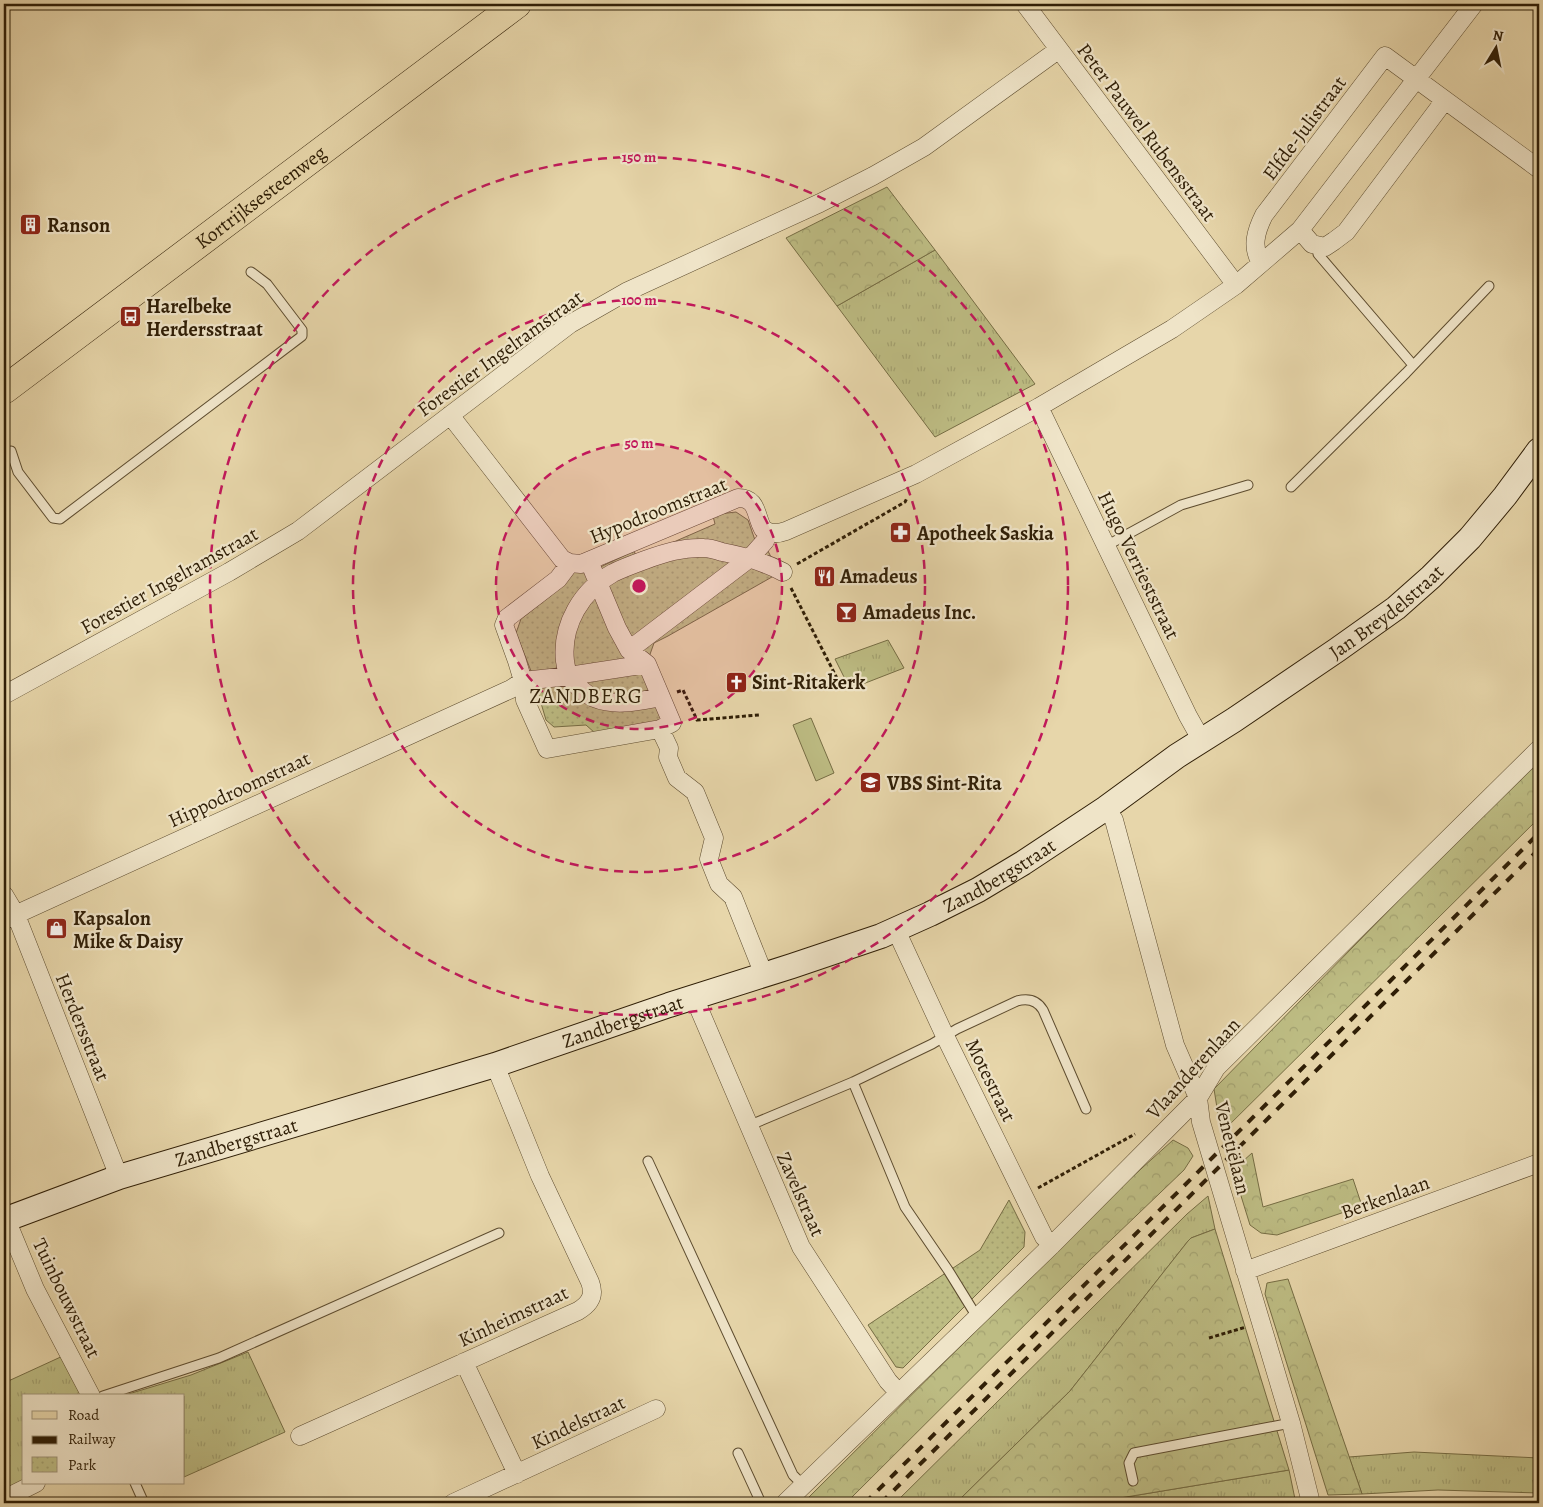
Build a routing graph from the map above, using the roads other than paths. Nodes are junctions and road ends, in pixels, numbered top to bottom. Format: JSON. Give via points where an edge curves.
{"nodes":[{"id":1,"x":516,"y":4,"type":"edge"},
{"id":2,"x":1024,"y":4,"type":"edge"},
{"id":3,"x":1474,"y":4,"type":"edge"},
{"id":4,"x":1058,"y":50,"type":"junction"},
{"id":5,"x":1416,"y":79,"type":"junction"},
{"id":6,"x":1445,"y":100,"type":"junction"},
{"id":7,"x":1539,"y":168,"type":"edge"},
{"id":8,"x":1300,"y":230,"type":"junction"},
{"id":9,"x":1318,"y":245,"type":"junction"},
{"id":10,"x":1261,"y":263,"type":"junction"},
{"id":11,"x":251,"y":272,"type":"dead end"},
{"id":12,"x":1236,"y":285,"type":"junction"},
{"id":13,"x":1489,"y":286,"type":"dead end"},
{"id":14,"x":1413,"y":365,"type":"junction"},
{"id":15,"x":4,"y":390,"type":"edge"},
{"id":16,"x":1039,"y":407,"type":"junction"},
{"id":17,"x":450,"y":415,"type":"junction"},
{"id":18,"x":1539,"y":450,"type":"edge"},
{"id":19,"x":11,"y":451,"type":"dead end"},
{"id":20,"x":1248,"y":485,"type":"dead end"},
{"id":21,"x":1291,"y":487,"type":"dead end"},
{"id":22,"x":769,"y":532,"type":"junction"},
{"id":23,"x":1106,"y":546,"type":"junction"},
{"id":24,"x":750,"y":558,"type":"junction"},
{"id":25,"x":589,"y":561,"type":"junction"},
{"id":26,"x":570,"y":563,"type":"junction"},
{"id":27,"x":784,"y":572,"type":"road end"},
{"id":28,"x":599,"y":584,"type":"junction"},
{"id":29,"x":629,"y":650,"type":"junction"},
{"id":30,"x":647,"y":664,"type":"junction"},
{"id":31,"x":569,"y":676,"type":"junction"},
{"id":32,"x":523,"y":681,"type":"junction"},
{"id":33,"x":4,"y":695,"type":"edge"},
{"id":34,"x":661,"y":697,"type":"junction"},
{"id":35,"x":660,"y":729,"type":"junction"},
{"id":36,"x":1202,"y":741,"type":"junction"},
{"id":37,"x":1539,"y":749,"type":"edge"},
{"id":38,"x":1106,"y":808,"type":"junction"},
{"id":39,"x":4,"y":895,"type":"edge"},
{"id":40,"x":10,"y":917,"type":"edge"},
{"id":41,"x":896,"y":930,"type":"junction"},
{"id":42,"x":764,"y":974,"type":"junction"},
{"id":43,"x":694,"y":997,"type":"junction"},
{"id":44,"x":945,"y":1036,"type":"junction"},
{"id":45,"x":495,"y":1065,"type":"junction"},
{"id":46,"x":853,"y":1082,"type":"junction"},
{"id":47,"x":1198,"y":1098,"type":"junction"},
{"id":48,"x":1086,"y":1109,"type":"dead end"},
{"id":49,"x":748,"y":1126,"type":"junction"},
{"id":50,"x":648,"y":1161,"type":"dead end"},
{"id":51,"x":1539,"y":1163,"type":"edge"},
{"id":52,"x":119,"y":1177,"type":"junction"},
{"id":53,"x":5,"y":1219,"type":"edge"},
{"id":54,"x":499,"y":1233,"type":"dead end"},
{"id":55,"x":1052,"y":1245,"type":"junction"},
{"id":56,"x":1245,"y":1272,"type":"junction"},
{"id":57,"x":977,"y":1317,"type":"junction"},
{"id":58,"x":464,"y":1362,"type":"junction"},
{"id":59,"x":898,"y":1392,"type":"junction"},
{"id":60,"x":90,"y":1394,"type":"edge"},
{"id":61,"x":110,"y":1394,"type":"edge"},
{"id":62,"x":656,"y":1409,"type":"dead end"},
{"id":63,"x":1291,"y":1423,"type":"junction"},
{"id":64,"x":300,"y":1436,"type":"dead end"},
{"id":65,"x":738,"y":1453,"type":"dead end"},
{"id":66,"x":517,"y":1474,"type":"junction"},
{"id":67,"x":1133,"y":1481,"type":"dead end"},
{"id":68,"x":34,"y":1484,"type":"edge"},
{"id":69,"x":135,"y":1484,"type":"edge"},
{"id":70,"x":804,"y":1486,"type":"junction"},
{"id":71,"x":4,"y":1499,"type":"edge"},
{"id":72,"x":144,"y":1503,"type":"edge"},
{"id":73,"x":453,"y":1503,"type":"edge"},
{"id":74,"x":761,"y":1503,"type":"edge"},
{"id":75,"x":785,"y":1503,"type":"edge"},
{"id":76,"x":1311,"y":1503,"type":"edge"}],
"edges":[{"from":1,"to":15,"type":"main road","name":"Kortrijksesteenweg"},
{"from":2,"to":4,"type":"street","name":"Peter Pauwel Rubensstraat"},
{"from":3,"to":5,"type":"street"},
{"from":4,"to":12,"type":"street","name":"Peter Pauwel Rubensstraat"},
{"from":4,"to":17,"type":"street","name":"Forestier Ingelramstraat","via":[[924,147],[873,176],[626,292],[570,324]]},
{"from":5,"to":6,"type":"street"},
{"from":5,"to":8,"type":"street"},
{"from":5,"to":10,"type":"street","name":"Elfde-Julistraat","via":[[1386,56],[1264,215],[1256,230],[1254,245]]},
{"from":6,"to":7,"type":"street"},
{"from":6,"to":9,"type":"street","via":[[1346,232],[1325,247]]},
{"from":8,"to":9,"type":"street","via":[[1312,244]]},
{"from":8,"to":10,"type":"street"},
{"from":9,"to":14,"type":"lane","via":[[1318,254]]},
{"from":10,"to":12,"type":"street"},
{"from":11,"to":19,"type":"lane","via":[[268,284],[302,330],[302,336],[60,519],[53,518],[18,472]]},
{"from":12,"to":16,"type":"street","via":[[1172,329]]},
{"from":13,"to":14,"type":"lane"},
{"from":14,"to":21,"type":"lane"},
{"from":16,"to":22,"type":"street","via":[[916,474],[786,531]]},
{"from":16,"to":23,"type":"street","name":"Hugo Verrieststraat"},
{"from":17,"to":26,"type":"street","via":[[562,559]]},
{"from":17,"to":33,"type":"street","name":"Forestier Ingelramstraat","via":[[289,537]]},
{"from":18,"to":36,"type":"street","name":"Jan Breydelstraat","via":[[1470,538],[1396,608]]},
{"from":20,"to":23,"type":"lane","via":[[1181,505]]},
{"from":22,"to":24,"type":"street"},
{"from":22,"to":25,"type":"street","name":"Hypodroomstraat","via":[[761,527],[753,503],[738,498]]},
{"from":23,"to":36,"type":"street","name":"Hugo Verrieststraat"},
{"from":24,"to":27,"type":"street"},
{"from":24,"to":28,"type":"street","via":[[705,548],[665,552],[612,574]]},
{"from":24,"to":29,"type":"street"},
{"from":25,"to":26,"type":"street","name":"Hypodroomstraat"},
{"from":25,"to":28,"type":"street"},
{"from":26,"to":32,"type":"street","name":"Hypodroomstraat","via":[[558,579],[507,618],[504,625]]},
{"from":28,"to":29,"type":"street"},
{"from":28,"to":31,"type":"street","via":[[582,601],[568,626],[565,656]]},
{"from":29,"to":30,"type":"street"},
{"from":30,"to":31,"type":"street"},
{"from":30,"to":34,"type":"street"},
{"from":31,"to":32,"type":"street"},
{"from":31,"to":34,"type":"street","via":[[593,698],[606,701],[633,702]]},
{"from":32,"to":35,"type":"street","via":[[525,700],[547,749]]},
{"from":32,"to":40,"type":"street","name":"Hippodroomstraat"},
{"from":34,"to":35,"type":"street","via":[[672,723]]},
{"from":35,"to":42,"type":"street","via":[[677,778],[695,792],[714,838],[709,859],[719,884],[733,897]]},
{"from":36,"to":38,"type":"street","name":"Zandbergstraat"},
{"from":37,"to":47,"type":"street","name":"Vlaanderenlaan","via":[[1216,1068]]},
{"from":38,"to":41,"type":"street","name":"Zandbergstraat","via":[[986,885]]},
{"from":38,"to":47,"type":"street","name":"Venetiëlaan","via":[[1114,820],[1175,1045]]},
{"from":39,"to":40,"type":"street","name":"Herdersstraat"},
{"from":40,"to":52,"type":"street","name":"Herdersstraat"},
{"from":41,"to":42,"type":"street","name":"Zandbergstraat"},
{"from":41,"to":44,"type":"street","name":"Motestraat"},
{"from":42,"to":43,"type":"street","name":"Zandbergstraat"},
{"from":43,"to":45,"type":"street","name":"Zandbergstraat"},
{"from":43,"to":49,"type":"street","name":"Zavelstraat"},
{"from":44,"to":46,"type":"lane"},
{"from":44,"to":48,"type":"lane","via":[[1018,1001],[1036,1002],[1043,1010]]},
{"from":44,"to":55,"type":"street","name":"Motestraat","via":[[1044,1237]]},
{"from":45,"to":52,"type":"street","name":"Zandbergstraat"},
{"from":45,"to":58,"type":"street","name":"Kinheimstraat","via":[[540,1176],[590,1282],[592,1294],[589,1302],[578,1311]]},
{"from":46,"to":49,"type":"lane"},
{"from":46,"to":57,"type":"lane","via":[[905,1207]]},
{"from":47,"to":55,"type":"street","name":"Vlaanderenlaan"},
{"from":47,"to":56,"type":"street","name":"Venetiëlaan","via":[[1201,1122]]},
{"from":49,"to":59,"type":"street","name":"Zavelstraat","via":[[801,1247]]},
{"from":50,"to":70,"type":"lane","via":[[793,1475]]},
{"from":51,"to":56,"type":"street","name":"Berkenlaan"},
{"from":52,"to":53,"type":"street","name":"Zandbergstraat"},
{"from":53,"to":60,"type":"street","name":"Tuinbouwstraat","via":[[35,1289]]},
{"from":54,"to":61,"type":"lane","via":[[219,1358]]},
{"from":55,"to":57,"type":"street","name":"Vlaanderenlaan"},
{"from":56,"to":63,"type":"street","name":"Venetiëlaan"},
{"from":57,"to":59,"type":"street","name":"Vlaanderenlaan"},
{"from":58,"to":64,"type":"street","name":"Kinheimstraat"},
{"from":58,"to":66,"type":"street","name":"Kindelstraat"},
{"from":59,"to":70,"type":"street","name":"Vlaanderenlaan"},
{"from":62,"to":66,"type":"street","name":"Kindelstraat"},
{"from":63,"to":67,"type":"lane","via":[[1134,1453],[1129,1463]]},
{"from":63,"to":76,"type":"street","name":"Venetiëlaan"},
{"from":65,"to":74,"type":"lane"},
{"from":66,"to":73,"type":"street","name":"Kindelstraat"},
{"from":68,"to":71,"type":"street"},
{"from":69,"to":72,"type":"lane"},
{"from":70,"to":75,"type":"street","name":"Vlaanderenlaan"}]}
